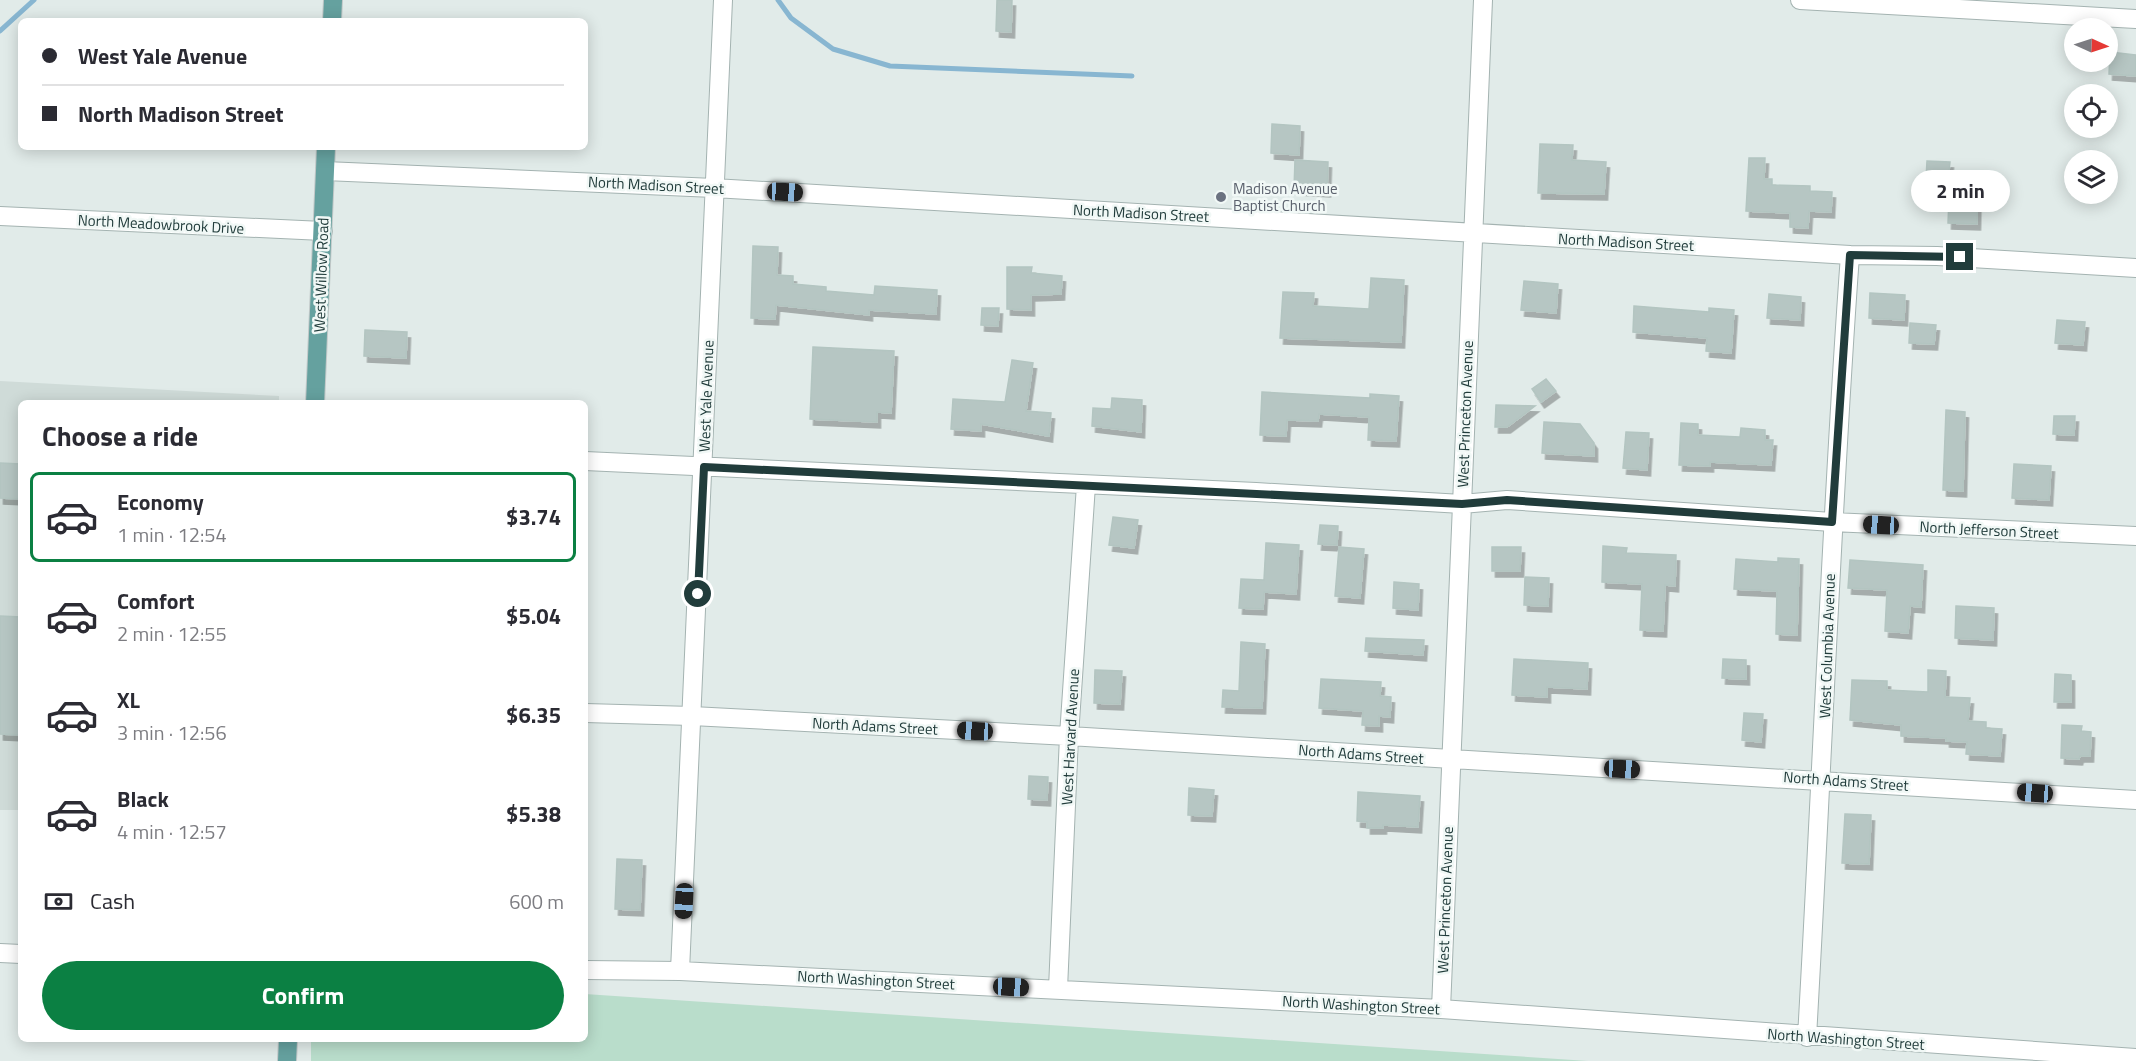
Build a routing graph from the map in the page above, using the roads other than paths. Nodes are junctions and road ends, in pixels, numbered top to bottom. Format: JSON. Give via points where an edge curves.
{"nodes":[{"id":1,"x":333,"y":0,"type":"edge"},
{"id":2,"x":723,"y":0,"type":"edge"},
{"id":3,"x":1483,"y":0,"type":"edge"},
{"id":4,"x":1800,"y":0,"type":"edge"},
{"id":5,"x":1854,"y":2,"type":"edge"},
{"id":6,"x":332,"y":18,"type":"edge"},
{"id":7,"x":2136,"y":19,"type":"edge"},
{"id":8,"x":326,"y":150,"type":"edge"},
{"id":9,"x":325,"y":171,"type":"junction"},
{"id":10,"x":714,"y":188,"type":"junction"},
{"id":11,"x":0,"y":216,"type":"edge"},
{"id":12,"x":323,"y":231,"type":"junction"},
{"id":13,"x":1473,"y":232,"type":"junction"},
{"id":14,"x":1850,"y":255,"type":"junction"},
{"id":15,"x":2136,"y":268,"type":"edge"},
{"id":16,"x":315,"y":400,"type":"edge"},
{"id":17,"x":588,"y":461,"type":"edge"},
{"id":18,"x":704,"y":467,"type":"junction"},
{"id":19,"x":1086,"y":485,"type":"junction"},
{"id":20,"x":1462,"y":504,"type":"junction"},
{"id":21,"x":1832,"y":522,"type":"junction"},
{"id":22,"x":2136,"y":536,"type":"edge"},
{"id":23,"x":588,"y":713,"type":"edge"},
{"id":24,"x":692,"y":716,"type":"junction"},
{"id":25,"x":1069,"y":736,"type":"junction"},
{"id":26,"x":1450,"y":759,"type":"junction"},
{"id":27,"x":1821,"y":779,"type":"junction"},
{"id":28,"x":2136,"y":800,"type":"edge"},
{"id":29,"x":0,"y":953,"type":"edge"},
{"id":30,"x":18,"y":954,"type":"edge"},
{"id":31,"x":588,"y":970,"type":"edge"},
{"id":32,"x":680,"y":971,"type":"junction"},
{"id":33,"x":1058,"y":989,"type":"junction"},
{"id":34,"x":1441,"y":1009,"type":"junction"},
{"id":35,"x":1807,"y":1036,"type":"junction"},
{"id":36,"x":288,"y":1042,"type":"edge"},
{"id":37,"x":2136,"y":1058,"type":"edge"},
{"id":38,"x":287,"y":1061,"type":"edge"}],
"edges":[{"from":1,"to":6,"type":"main road"},
{"from":2,"to":10,"type":"street","name":"West Yale Avenue"},
{"from":3,"to":13,"type":"street","name":"West Princeton Avenue"},
{"from":4,"to":5,"type":"street"},
{"from":5,"to":7,"type":"street"},
{"from":8,"to":9,"type":"main road","name":"West Willow Road"},
{"from":9,"to":10,"type":"street","name":"North Madison Street"},
{"from":9,"to":12,"type":"main road","name":"West Willow Road"},
{"from":10,"to":13,"type":"street","name":"North Madison Street"},
{"from":10,"to":18,"type":"street","name":"West Yale Avenue"},
{"from":11,"to":12,"type":"street","name":"North Meadowbrook Drive"},
{"from":12,"to":16,"type":"main road","name":"West Willow Road"},
{"from":13,"to":14,"type":"street","name":"North Madison Street"},
{"from":13,"to":20,"type":"street","name":"West Princeton Avenue"},
{"from":14,"to":15,"type":"street","name":"North Madison Street"},
{"from":14,"to":21,"type":"street","name":"West Columbia Avenue"},
{"from":17,"to":18,"type":"street","name":"North Jefferson Street"},
{"from":18,"to":19,"type":"street","name":"North Jefferson Street"},
{"from":18,"to":24,"type":"street","name":"West Yale Avenue"},
{"from":19,"to":20,"type":"street","name":"North Jefferson Street"},
{"from":19,"to":25,"type":"street","name":"West Harvard Avenue"},
{"from":20,"to":21,"type":"street","name":"North Jefferson Street","via":[[1507,500]]},
{"from":20,"to":26,"type":"street","name":"West Princeton Avenue"},
{"from":21,"to":22,"type":"street","name":"North Jefferson Street"},
{"from":21,"to":27,"type":"street","name":"West Columbia Avenue"},
{"from":23,"to":24,"type":"street","name":"North Adams Street"},
{"from":24,"to":25,"type":"street","name":"North Adams Street"},
{"from":24,"to":32,"type":"street","name":"West Yale Avenue"},
{"from":25,"to":26,"type":"street","name":"North Adams Street"},
{"from":25,"to":33,"type":"street","name":"West Harvard Avenue"},
{"from":26,"to":27,"type":"street","name":"North Adams Street"},
{"from":26,"to":34,"type":"street","name":"West Princeton Avenue"},
{"from":27,"to":28,"type":"street","name":"North Adams Street"},
{"from":27,"to":35,"type":"street","name":"West Columbia Avenue"},
{"from":29,"to":30,"type":"street"},
{"from":31,"to":32,"type":"street","name":"North Washington Street"},
{"from":32,"to":33,"type":"street","name":"North Washington Street"},
{"from":33,"to":34,"type":"street","name":"North Washington Street"},
{"from":34,"to":35,"type":"street","name":"North Washington Street"},
{"from":35,"to":37,"type":"street","name":"North Washington Street"},
{"from":36,"to":38,"type":"main road"}]}
